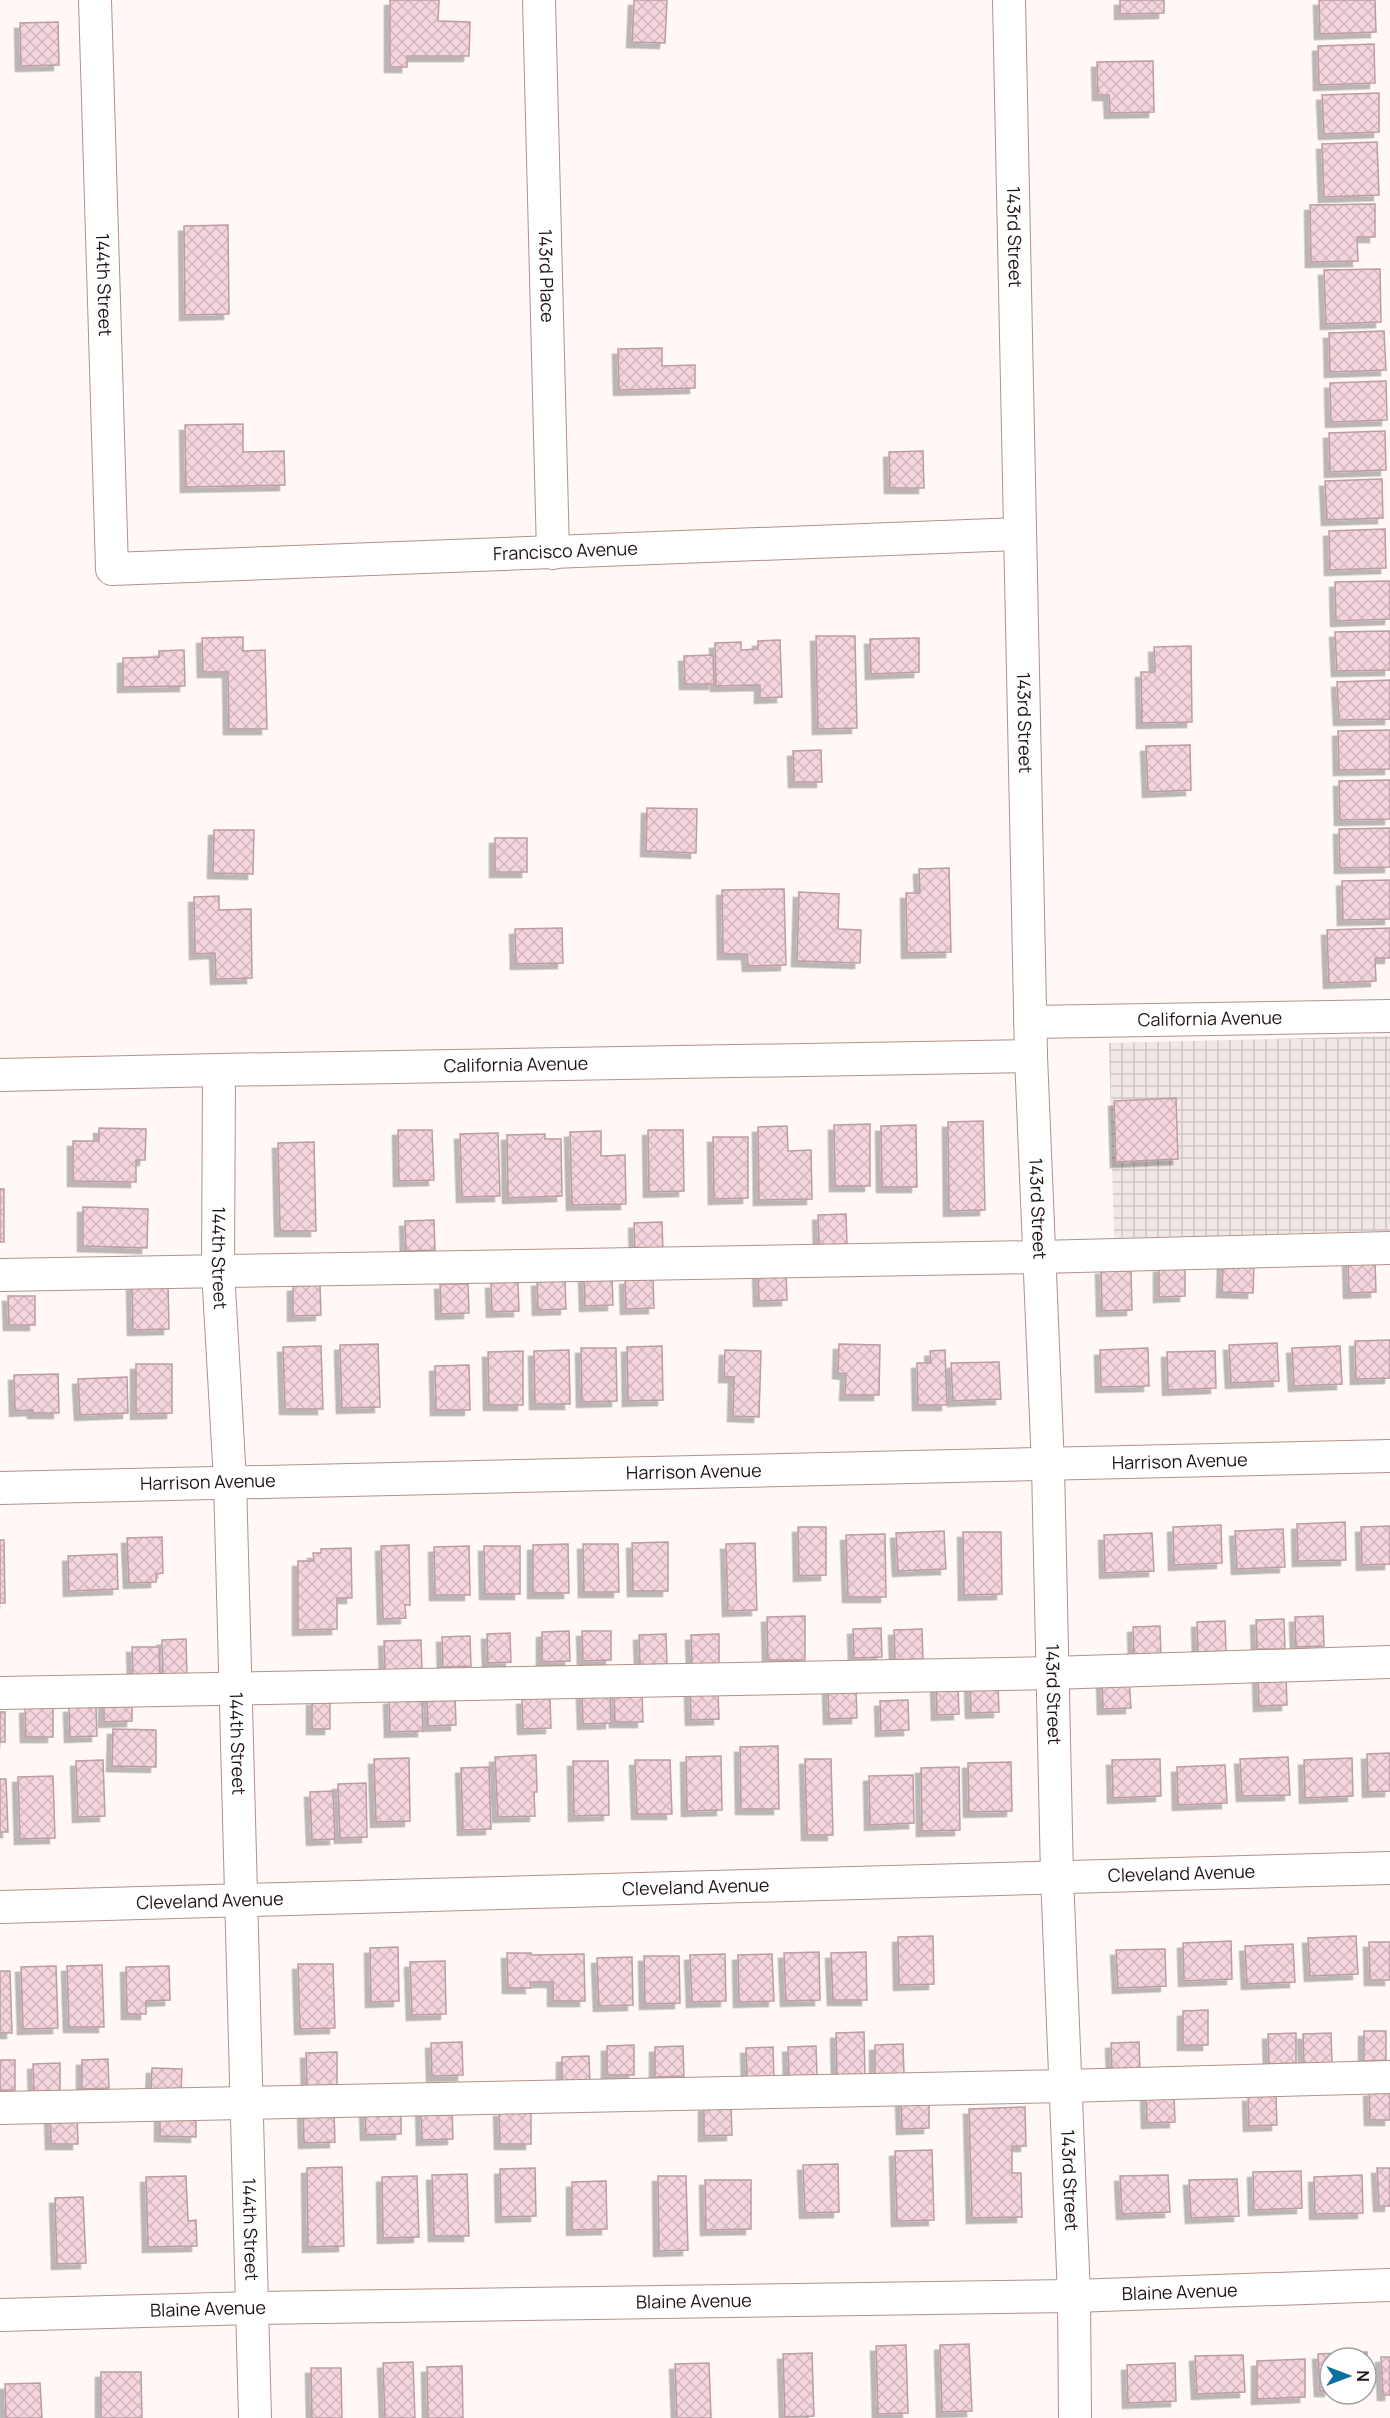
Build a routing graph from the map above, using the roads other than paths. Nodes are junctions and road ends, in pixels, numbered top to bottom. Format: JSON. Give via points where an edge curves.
{"nodes":[{"id":1,"x":94,"y":0,"type":"edge"},
{"id":2,"x":539,"y":0,"type":"edge"},
{"id":3,"x":1010,"y":0,"type":"edge"},
{"id":4,"x":1019,"y":534,"type":"junction"},
{"id":5,"x":553,"y":553,"type":"junction"},
{"id":6,"x":112,"y":569,"type":"joint"},
{"id":7,"x":1390,"y":1016,"type":"edge"},
{"id":8,"x":1030,"y":1022,"type":"junction"},
{"id":9,"x":1031,"y":1056,"type":"junction"},
{"id":10,"x":219,"y":1070,"type":"junction"},
{"id":11,"x":0,"y":1076,"type":"edge"},
{"id":12,"x":1390,"y":1248,"type":"edge"},
{"id":13,"x":1039,"y":1257,"type":"junction"},
{"id":14,"x":218,"y":1270,"type":"junction"},
{"id":15,"x":0,"y":1275,"type":"edge"},
{"id":16,"x":1390,"y":1456,"type":"edge"},
{"id":17,"x":1048,"y":1466,"type":"junction"},
{"id":18,"x":230,"y":1481,"type":"junction"},
{"id":19,"x":0,"y":1488,"type":"edge"},
{"id":20,"x":1390,"y":1662,"type":"edge"},
{"id":21,"x":1052,"y":1673,"type":"junction"},
{"id":22,"x":236,"y":1687,"type":"junction"},
{"id":23,"x":0,"y":1693,"type":"edge"},
{"id":24,"x":1390,"y":1868,"type":"edge"},
{"id":25,"x":1057,"y":1876,"type":"junction"},
{"id":26,"x":242,"y":1901,"type":"junction"},
{"id":27,"x":0,"y":1906,"type":"edge"},
{"id":28,"x":1390,"y":2077,"type":"edge"},
{"id":29,"x":1065,"y":2086,"type":"junction"},
{"id":30,"x":247,"y":2101,"type":"junction"},
{"id":31,"x":0,"y":2108,"type":"edge"},
{"id":32,"x":1390,"y":2285,"type":"edge"},
{"id":33,"x":1074,"y":2296,"type":"junction"},
{"id":34,"x":253,"y":2308,"type":"junction"},
{"id":35,"x":0,"y":2315,"type":"edge"},
{"id":36,"x":255,"y":2418,"type":"edge"},
{"id":37,"x":1075,"y":2418,"type":"edge"}],
"edges":[{"from":1,"to":6,"type":"street","name":"144th Street"},
{"from":2,"to":5,"type":"street","name":"143rd Place"},
{"from":3,"to":4,"type":"street","name":"143rd Street"},
{"from":4,"to":5,"type":"street","name":"Francisco Avenue"},
{"from":4,"to":8,"type":"street","name":"143rd Street"},
{"from":5,"to":6,"type":"street","name":"Francisco Avenue"},
{"from":7,"to":8,"type":"street","name":"California Avenue"},
{"from":8,"to":9,"type":"street","name":"143rd Street"},
{"from":9,"to":10,"type":"street","name":"California Avenue"},
{"from":9,"to":13,"type":"street","name":"143rd Street"},
{"from":10,"to":11,"type":"street","name":"California Avenue"},
{"from":10,"to":14,"type":"street","name":"144th Street"},
{"from":12,"to":13,"type":"street"},
{"from":13,"to":14,"type":"street"},
{"from":13,"to":17,"type":"street","name":"143rd Street"},
{"from":14,"to":15,"type":"street"},
{"from":14,"to":18,"type":"street","name":"144th Street"},
{"from":16,"to":17,"type":"street","name":"Harrison Avenue"},
{"from":17,"to":18,"type":"street","name":"Harrison Avenue"},
{"from":17,"to":21,"type":"street","name":"143rd Street"},
{"from":18,"to":19,"type":"street","name":"Harrison Avenue"},
{"from":18,"to":22,"type":"street","name":"144th Street"},
{"from":20,"to":21,"type":"street"},
{"from":21,"to":22,"type":"street"},
{"from":21,"to":25,"type":"street","name":"143rd Street"},
{"from":22,"to":23,"type":"street"},
{"from":22,"to":26,"type":"street","name":"144th Street"},
{"from":24,"to":25,"type":"street","name":"Cleveland Avenue"},
{"from":25,"to":26,"type":"street","name":"Cleveland Avenue"},
{"from":25,"to":29,"type":"street","name":"143rd Street"},
{"from":26,"to":27,"type":"street","name":"Cleveland Avenue"},
{"from":26,"to":30,"type":"street","name":"144th Street"},
{"from":28,"to":29,"type":"street"},
{"from":29,"to":30,"type":"street"},
{"from":29,"to":33,"type":"street","name":"143rd Street"},
{"from":30,"to":31,"type":"street"},
{"from":30,"to":34,"type":"street","name":"144th Street"},
{"from":32,"to":33,"type":"street","name":"Blaine Avenue"},
{"from":33,"to":34,"type":"street","name":"Blaine Avenue"},
{"from":33,"to":37,"type":"street","name":"143rd Street"},
{"from":34,"to":35,"type":"street","name":"Blaine Avenue"},
{"from":34,"to":36,"type":"street","name":"144th Street"}]}
